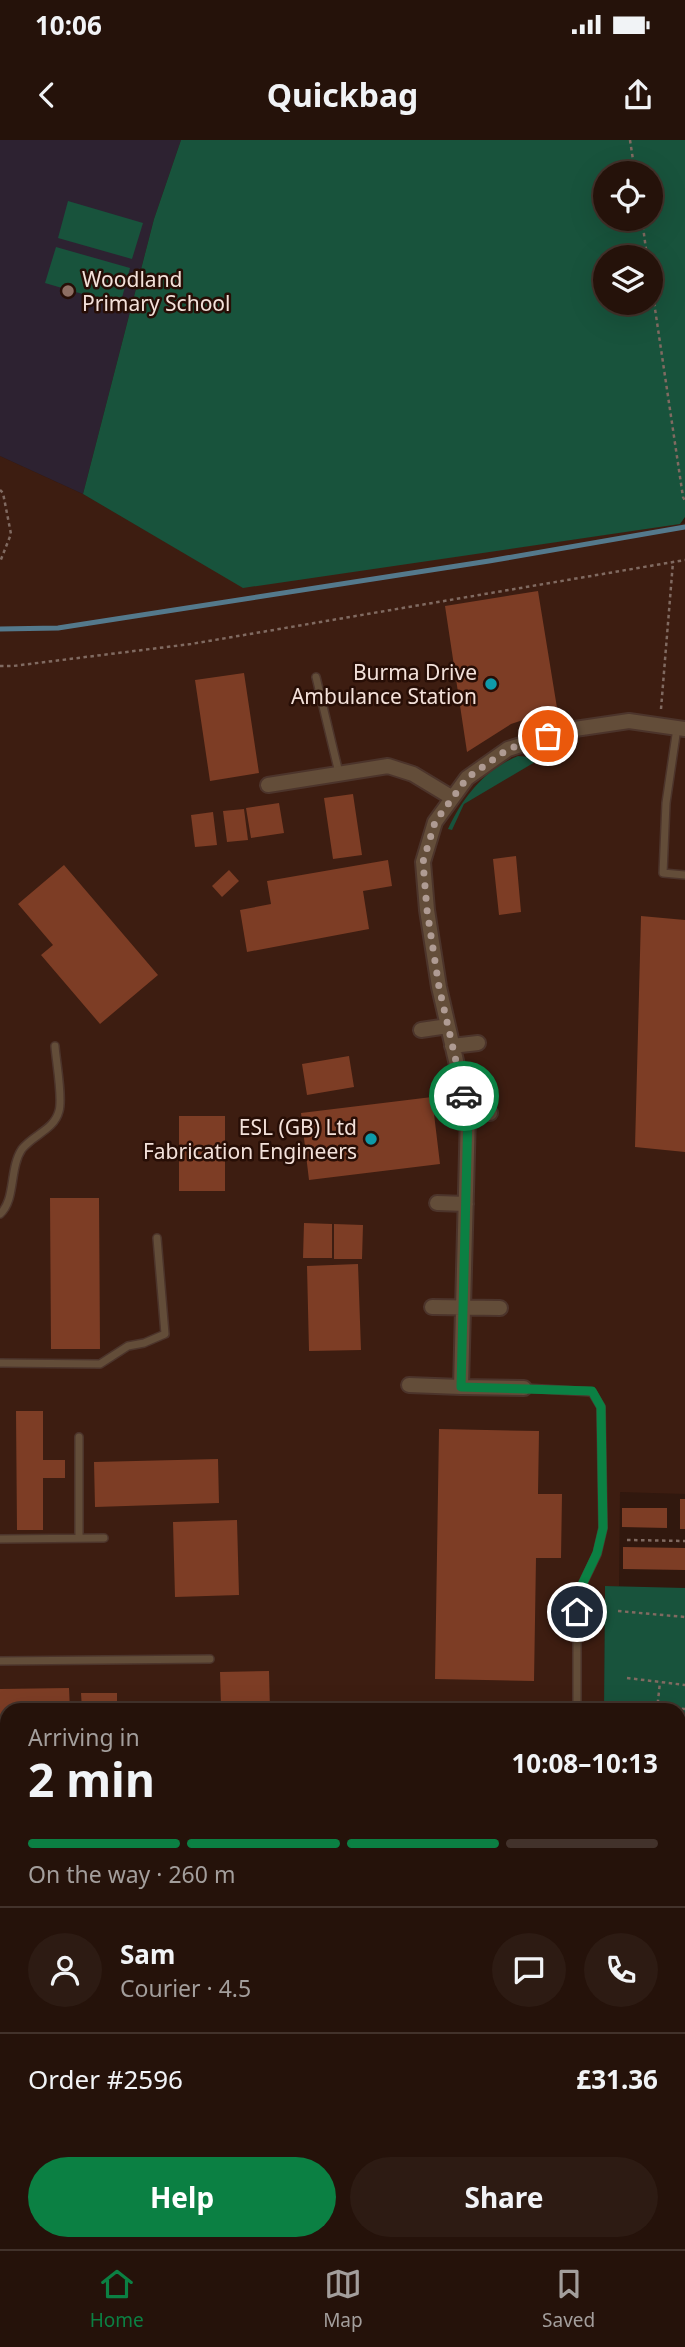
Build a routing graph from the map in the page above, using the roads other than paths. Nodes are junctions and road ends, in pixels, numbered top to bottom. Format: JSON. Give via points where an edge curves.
{"nodes":[{"id":1,"x":316,"y":677,"type":"dead end"},
{"id":2,"x":681,"y":729,"type":"edge"},
{"id":3,"x":339,"y":773,"type":"junction"},
{"id":4,"x":268,"y":785,"type":"dead end"},
{"id":5,"x":451,"y":797,"type":"junction"},
{"id":6,"x":685,"y":875,"type":"edge"},
{"id":7,"x":448,"y":1026,"type":"junction"},
{"id":8,"x":421,"y":1030,"type":"dead end"},
{"id":9,"x":478,"y":1043,"type":"dead end"},
{"id":10,"x":55,"y":1046,"type":"dead end"},
{"id":11,"x":452,"y":1046,"type":"junction"},
{"id":12,"x":468,"y":1113,"type":"junction"},
{"id":13,"x":490,"y":1113,"type":"dead end"},
{"id":14,"x":438,"y":1203,"type":"dead end"},
{"id":15,"x":466,"y":1204,"type":"junction"},
{"id":16,"x":0,"y":1214,"type":"edge"},
{"id":17,"x":157,"y":1238,"type":"dead end"},
{"id":18,"x":432,"y":1307,"type":"dead end"},
{"id":19,"x":463,"y":1307,"type":"junction"},
{"id":20,"x":500,"y":1308,"type":"dead end"},
{"id":21,"x":0,"y":1363,"type":"edge"},
{"id":22,"x":409,"y":1385,"type":"dead end"},
{"id":23,"x":461,"y":1387,"type":"junction"},
{"id":24,"x":524,"y":1388,"type":"joint"},
{"id":25,"x":79,"y":1437,"type":"dead end"},
{"id":26,"x":79,"y":1538,"type":"junction"},
{"id":27,"x":104,"y":1538,"type":"dead end"},
{"id":28,"x":0,"y":1539,"type":"edge"},
{"id":29,"x":210,"y":1659,"type":"dead end"},
{"id":30,"x":0,"y":1661,"type":"edge"},
{"id":31,"x":577,"y":1703,"type":"edge"}],
"edges":[{"from":1,"to":3,"type":"lane"},
{"from":2,"to":5,"type":"street","via":[[629,721],[568,730],[508,749],[467,778]]},
{"from":2,"to":6,"type":"lane","via":[[666,803],[663,873]]},
{"from":3,"to":4,"type":"street"},
{"from":3,"to":5,"type":"street","via":[[388,766],[413,774]]},
{"from":5,"to":7,"type":"street","via":[[435,822],[423,862]]},
{"from":7,"to":8,"type":"street"},
{"from":7,"to":11,"type":"street"},
{"from":9,"to":11,"type":"street"},
{"from":10,"to":16,"type":"lane","via":[[60,1109],[53,1125],[22,1150],[9,1187],[9,1203]]},
{"from":11,"to":12,"type":"street"},
{"from":12,"to":13,"type":"street"},
{"from":12,"to":15,"type":"street"},
{"from":14,"to":15,"type":"street"},
{"from":15,"to":19,"type":"street"},
{"from":17,"to":21,"type":"lane","via":[[165,1334],[115,1352],[100,1364]]},
{"from":18,"to":19,"type":"street"},
{"from":19,"to":20,"type":"street"},
{"from":19,"to":23,"type":"street"},
{"from":22,"to":23,"type":"street"},
{"from":23,"to":24,"type":"street"},
{"from":24,"to":31,"type":"lane","via":[[592,1391],[601,1407],[603,1528],[580,1589]]},
{"from":25,"to":26,"type":"lane"},
{"from":26,"to":27,"type":"lane"},
{"from":26,"to":28,"type":"lane"},
{"from":29,"to":30,"type":"lane"}]}
